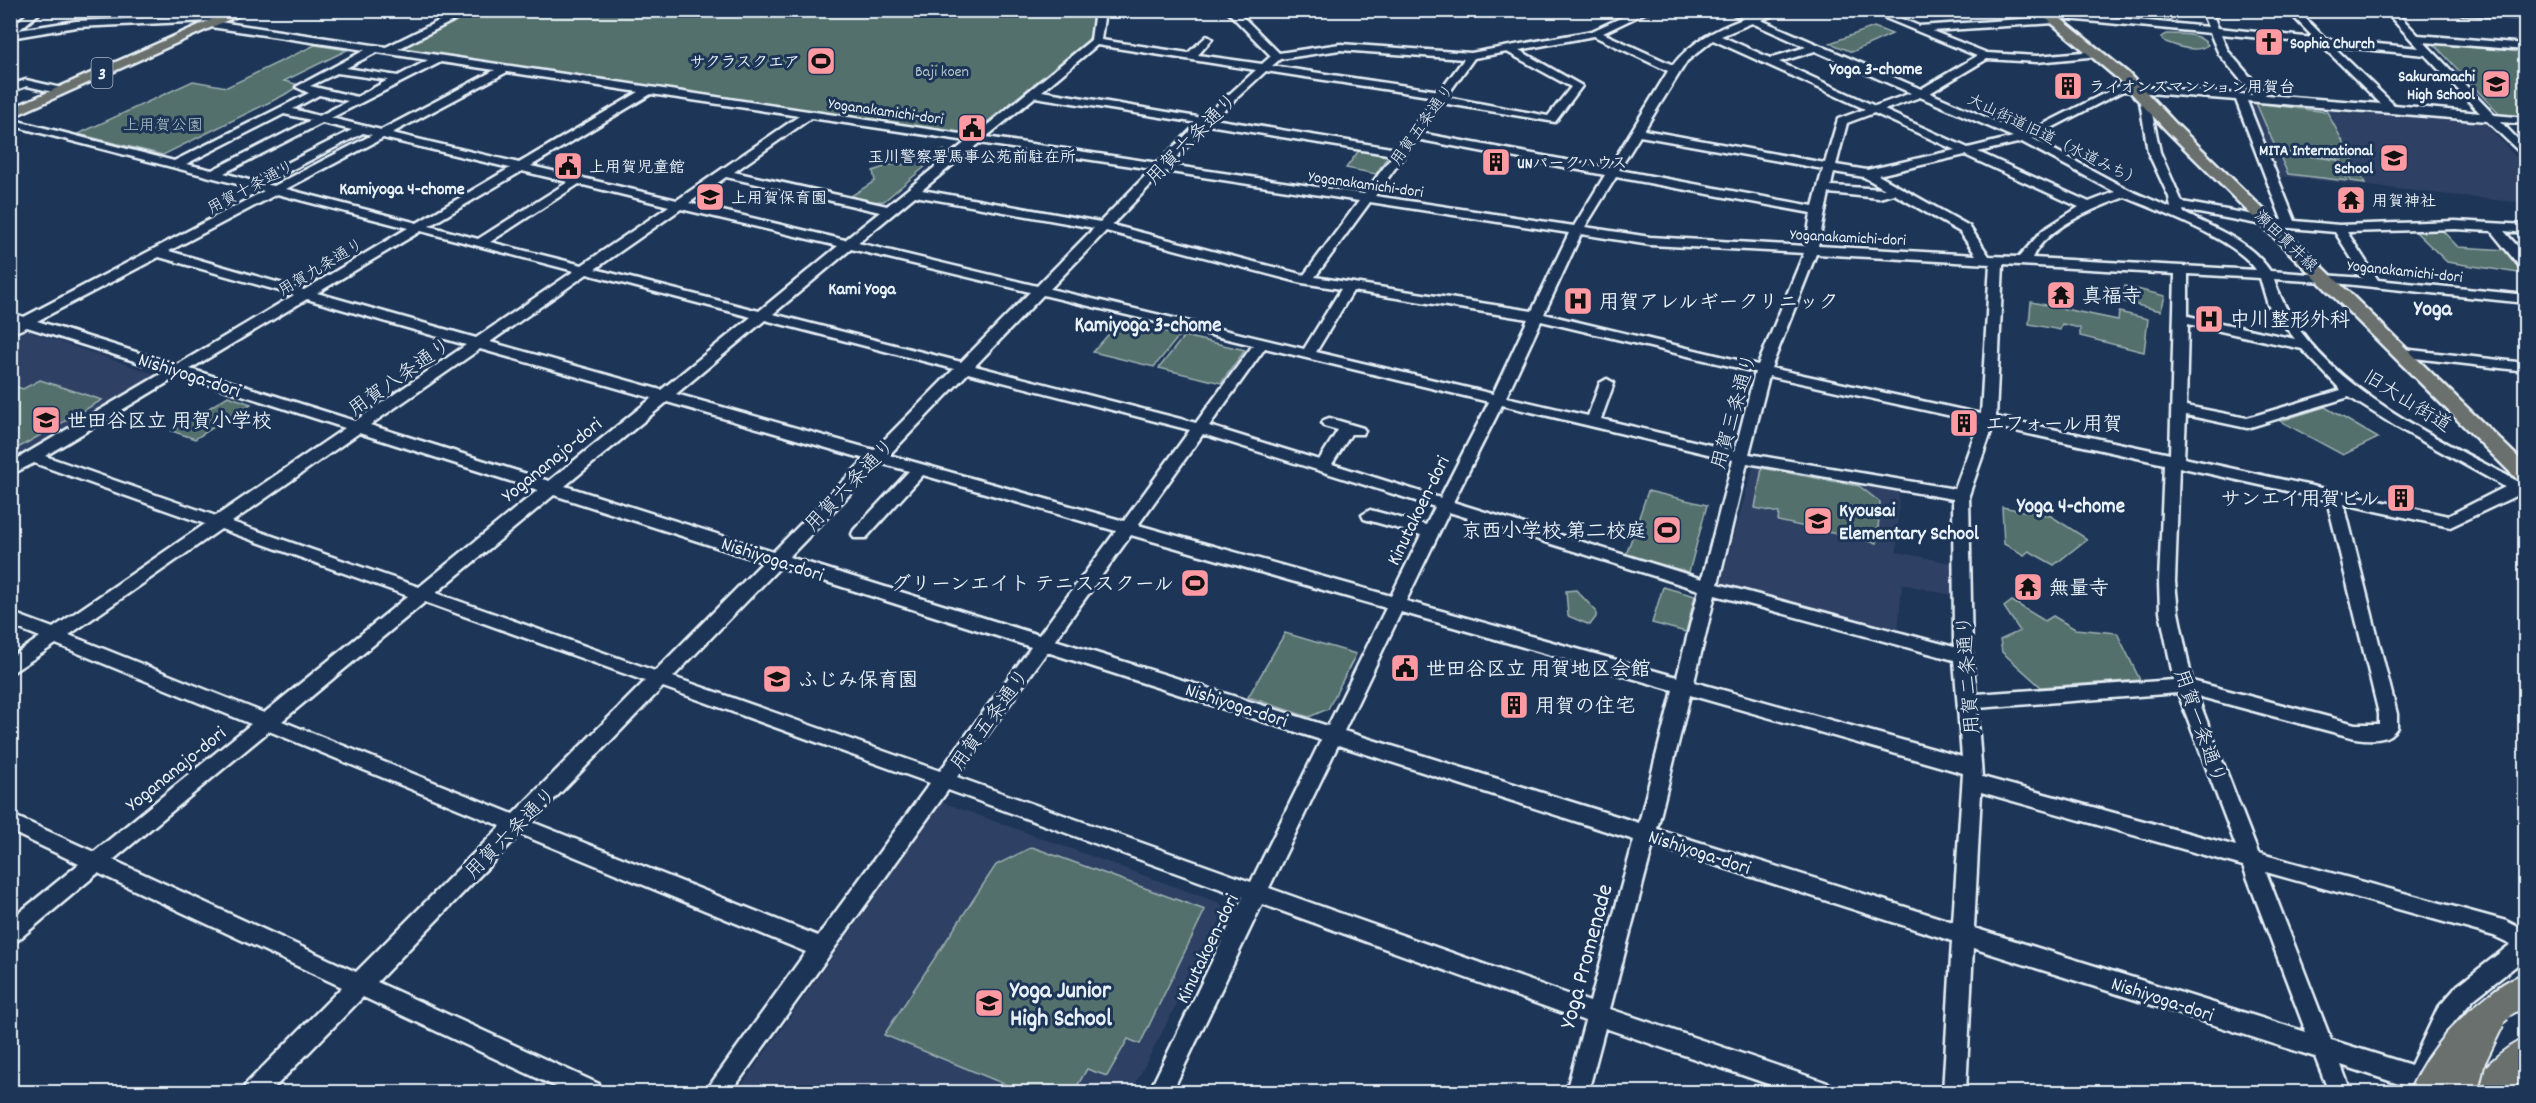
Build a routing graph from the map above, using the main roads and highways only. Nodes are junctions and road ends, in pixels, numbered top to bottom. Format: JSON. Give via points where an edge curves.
{"nodes":[{"id":1,"x":244,"y":10,"type":"edge"},
{"id":2,"x":2048,"y":15,"type":"edge"},
{"id":3,"x":10,"y":114,"type":"edge"},
{"id":4,"x":2172,"y":128,"type":"junction"},
{"id":5,"x":2148,"y":129,"type":"road end"},
{"id":6,"x":2523,"y":483,"type":"edge"},
{"id":7,"x":2526,"y":987,"type":"edge"},
{"id":8,"x":2498,"y":1007,"type":"junction"},
{"id":9,"x":2526,"y":1054,"type":"edge"},
{"id":10,"x":2418,"y":1088,"type":"edge"},
{"id":11,"x":2462,"y":1092,"type":"edge"},
{"id":12,"x":2486,"y":1092,"type":"edge"}],
"edges":[{"from":1,"to":3,"type":"main road","number":"3"},
{"from":2,"to":4,"type":"main road","name":"瀬田貫井線","via":[[2134,88]]},
{"from":4,"to":5,"type":"main road","via":[[2158,125]]},
{"from":4,"to":6,"type":"main road","name":"瀬田貫井線","via":[[2402,352]]},
{"from":7,"to":8,"type":"highway"},
{"from":8,"to":10,"type":"highway","bridge":true,"via":[[2454,1043]]},
{"from":8,"to":11,"type":"highway","bridge":true,"via":[[2477,1040]]},
{"from":9,"to":12,"type":"highway"}]}
